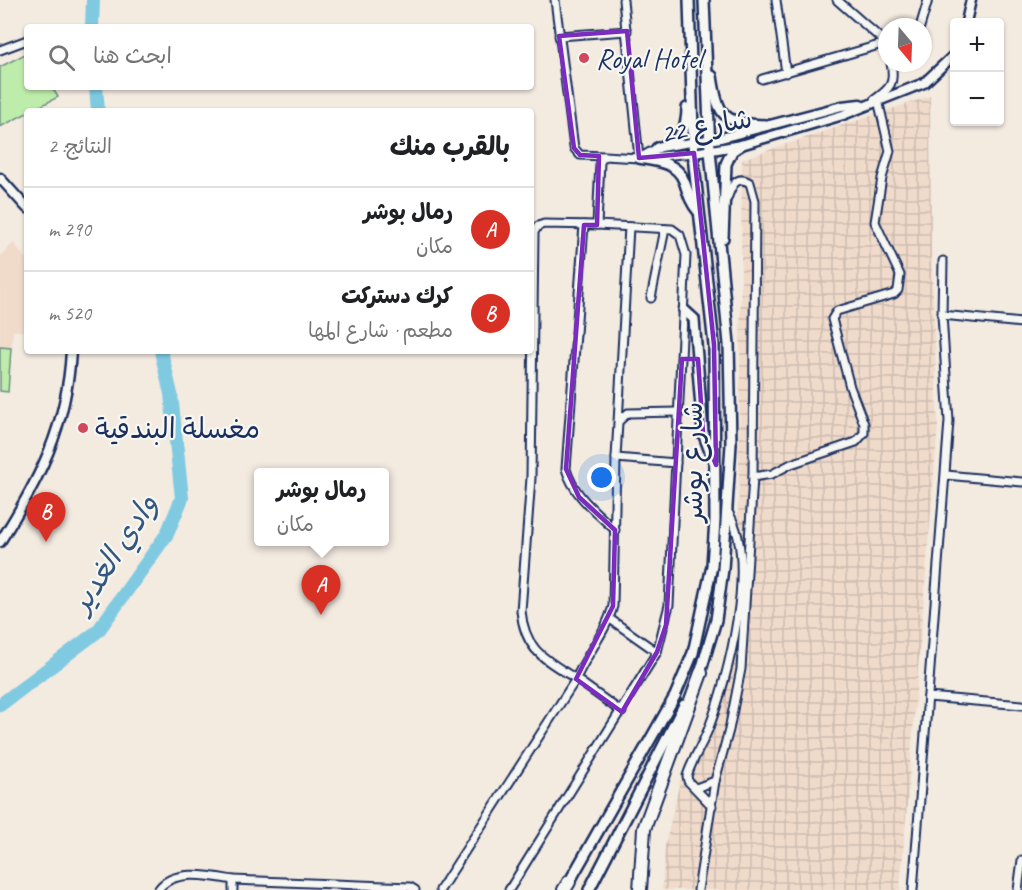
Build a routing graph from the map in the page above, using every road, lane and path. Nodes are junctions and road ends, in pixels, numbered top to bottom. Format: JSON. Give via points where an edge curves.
{"nodes":[{"id":1,"x":555,"y":0,"type":"edge"},
{"id":2,"x":624,"y":0,"type":"edge"},
{"id":3,"x":688,"y":0,"type":"edge"},
{"id":4,"x":704,"y":0,"type":"edge"},
{"id":5,"x":776,"y":0,"type":"edge"},
{"id":6,"x":837,"y":0,"type":"edge"},
{"id":7,"x":928,"y":0,"type":"edge"},
{"id":8,"x":971,"y":0,"type":"edge"},
{"id":9,"x":923,"y":18,"type":"edge"},
{"id":10,"x":967,"y":18,"type":"edge"},
{"id":11,"x":705,"y":23,"type":"junction"},
{"id":12,"x":627,"y":31,"type":"junction"},
{"id":13,"x":559,"y":36,"type":"junction"},
{"id":14,"x":878,"y":36,"type":"edge"},
{"id":15,"x":24,"y":41,"type":"edge"},
{"id":16,"x":878,"y":47,"type":"edge"},
{"id":17,"x":0,"y":50,"type":"edge"},
{"id":18,"x":950,"y":59,"type":"edge"},
{"id":19,"x":893,"y":72,"type":"edge"},
{"id":20,"x":786,"y":73,"type":"junction"},
{"id":21,"x":762,"y":79,"type":"dead end"},
{"id":22,"x":692,"y":85,"type":"junction"},
{"id":23,"x":874,"y":102,"type":"junction"},
{"id":24,"x":766,"y":125,"type":"junction"},
{"id":25,"x":710,"y":141,"type":"junction"},
{"id":26,"x":694,"y":142,"type":"junction"},
{"id":27,"x":741,"y":145,"type":"junction"},
{"id":28,"x":657,"y":148,"type":"junction"},
{"id":29,"x":710,"y":151,"type":"junction"},
{"id":30,"x":694,"y":153,"type":"junction"},
{"id":31,"x":604,"y":156,"type":"junction"},
{"id":32,"x":639,"y":158,"type":"junction"},
{"id":33,"x":0,"y":178,"type":"edge"},
{"id":34,"x":24,"y":205,"type":"edge"},
{"id":35,"x":724,"y":210,"type":"junction"},
{"id":36,"x":699,"y":219,"type":"junction"},
{"id":37,"x":584,"y":225,"type":"junction"},
{"id":38,"x":597,"y":225,"type":"junction"},
{"id":39,"x":629,"y":227,"type":"junction"},
{"id":40,"x":665,"y":229,"type":"junction"},
{"id":41,"x":534,"y":232,"type":"edge"},
{"id":42,"x":943,"y":261,"type":"dead end"},
{"id":43,"x":721,"y":274,"type":"junction"},
{"id":44,"x":651,"y":298,"type":"dead end"},
{"id":45,"x":684,"y":310,"type":"junction"},
{"id":46,"x":942,"y":315,"type":"junction"},
{"id":47,"x":1022,"y":323,"type":"edge"},
{"id":48,"x":71,"y":354,"type":"edge"},
{"id":49,"x":533,"y":354,"type":"edge"},
{"id":50,"x":678,"y":412,"type":"junction"},
{"id":51,"x":618,"y":426,"type":"junction"},
{"id":52,"x":616,"y":458,"type":"junction"},
{"id":53,"x":676,"y":463,"type":"junction"},
{"id":54,"x":716,"y":465,"type":"junction"},
{"id":55,"x":946,"y":475,"type":"junction"},
{"id":56,"x":753,"y":477,"type":"junction"},
{"id":57,"x":1022,"y":482,"type":"edge"},
{"id":58,"x":728,"y":512,"type":"junction"},
{"id":59,"x":615,"y":530,"type":"junction"},
{"id":60,"x":0,"y":542,"type":"edge"},
{"id":61,"x":610,"y":619,"type":"junction"},
{"id":62,"x":657,"y":652,"type":"junction"},
{"id":63,"x":701,"y":673,"type":"junction"},
{"id":64,"x":576,"y":679,"type":"junction"},
{"id":65,"x":928,"y":697,"type":"junction"},
{"id":66,"x":1022,"y":705,"type":"edge"},
{"id":67,"x":622,"y":712,"type":"junction"},
{"id":68,"x":715,"y":781,"type":"junction"},
{"id":69,"x":696,"y":789,"type":"junction"},
{"id":70,"x":712,"y":806,"type":"junction"},
{"id":71,"x":1022,"y":860,"type":"edge"},
{"id":72,"x":233,"y":880,"type":"junction"},
{"id":73,"x":566,"y":887,"type":"edge"},
{"id":74,"x":158,"y":890,"type":"edge"},
{"id":75,"x":233,"y":890,"type":"edge"},
{"id":76,"x":415,"y":890,"type":"edge"},
{"id":77,"x":440,"y":890,"type":"edge"},
{"id":78,"x":509,"y":890,"type":"edge"},
{"id":79,"x":589,"y":890,"type":"edge"},
{"id":80,"x":640,"y":890,"type":"edge"},
{"id":81,"x":698,"y":890,"type":"edge"},
{"id":82,"x":913,"y":890,"type":"edge"},
{"id":83,"x":1018,"y":890,"type":"edge"}],
"edges":[{"from":1,"to":13,"type":"street"},
{"from":2,"to":12,"type":"street"},
{"from":3,"to":22,"type":"main road","name":"شارع بوشر"},
{"from":4,"to":11,"type":"main road","name":"شارع بوشر"},
{"from":5,"to":20,"type":"street"},
{"from":6,"to":14,"type":"street"},
{"from":7,"to":9,"type":"street"},
{"from":8,"to":10,"type":"street"},
{"from":11,"to":24,"type":"main road","via":[[717,106],[723,116],[736,123]]},
{"from":11,"to":25,"type":"main road","name":"شارع بوشر"},
{"from":12,"to":13,"type":"street"},
{"from":12,"to":32,"type":"street"},
{"from":13,"to":31,"type":"street","via":[[574,148],[580,155]]},
{"from":15,"to":17,"type":"street"},
{"from":16,"to":20,"type":"street"},
{"from":18,"to":23,"type":"street","name":"شارع 22","via":[[924,83]]},
{"from":19,"to":23,"type":"street","via":[[892,86]]},
{"from":20,"to":21,"type":"street"},
{"from":22,"to":26,"type":"main road","name":"شارع بوشر"},
{"from":22,"to":28,"type":"main road","via":[[684,132],[670,144]]},
{"from":23,"to":24,"type":"street","name":"شارع 22"},
{"from":23,"to":27,"type":"street","name":"شارع 22"},
{"from":23,"to":56,"type":"street","via":[[890,151],[875,222],[900,282],[894,294],[837,311],[832,319],[864,434],[856,442],[772,474]]},
{"from":24,"to":25,"type":"street","name":"شارع 22"},
{"from":25,"to":26,"type":"street","name":"شارع 22"},
{"from":25,"to":29,"type":"main road","name":"شارع بوشر"},
{"from":26,"to":28,"type":"street","name":"شارع 22"},
{"from":26,"to":30,"type":"main road","name":"شارع بوشر"},
{"from":27,"to":29,"type":"street","name":"شارع 22"},
{"from":27,"to":35,"type":"main road","via":[[728,156]]},
{"from":28,"to":32,"type":"street","name":"شارع 22"},
{"from":29,"to":30,"type":"street","name":"شارع 22"},
{"from":29,"to":43,"type":"main road","name":"شارع بوشر"},
{"from":30,"to":32,"type":"street","name":"شارع 22"},
{"from":30,"to":36,"type":"main road","name":"شارع بوشر"},
{"from":31,"to":32,"type":"street"},
{"from":31,"to":38,"type":"street","via":[[599,168]]},
{"from":32,"to":36,"type":"main road","via":[[665,163],[678,171]]},
{"from":33,"to":34,"type":"street"},
{"from":35,"to":43,"type":"main road"},
{"from":35,"to":56,"type":"street","via":[[731,185],[737,180],[750,183],[755,201]]},
{"from":36,"to":54,"type":"main road","name":"شارع بوشر","via":[[714,345]]},
{"from":37,"to":38,"type":"street"},
{"from":37,"to":41,"type":"street","via":[[544,224]]},
{"from":37,"to":59,"type":"street","via":[[566,469],[579,497]]},
{"from":38,"to":39,"type":"street"},
{"from":39,"to":40,"type":"street"},
{"from":39,"to":51,"type":"street"},
{"from":40,"to":44,"type":"street"},
{"from":40,"to":45,"type":"street","via":[[680,235],[685,248]]},
{"from":42,"to":46,"type":"street"},
{"from":43,"to":58,"type":"main road","name":"شارع بوشر","via":[[729,344],[732,444]]},
{"from":45,"to":50,"type":"street"},
{"from":45,"to":54,"type":"main road","via":[[694,319],[703,433]]},
{"from":46,"to":47,"type":"street"},
{"from":46,"to":55,"type":"street","via":[[949,421]]},
{"from":48,"to":60,"type":"street","via":[[65,397],[47,459]]},
{"from":49,"to":64,"type":"street","via":[[523,630],[530,645],[544,659]]},
{"from":50,"to":51,"type":"street","via":[[628,413],[620,418]]},
{"from":50,"to":53,"type":"street"},
{"from":51,"to":52,"type":"street"},
{"from":52,"to":53,"type":"street"},
{"from":52,"to":59,"type":"street"},
{"from":53,"to":62,"type":"street","via":[[670,597]]},
{"from":54,"to":73,"type":"main road","name":"شارع بوشر","via":[[712,566],[693,653],[675,696]]},
{"from":55,"to":57,"type":"street"},
{"from":55,"to":65,"type":"street"},
{"from":56,"to":68,"type":"street","via":[[741,669]]},
{"from":58,"to":63,"type":"main road","name":"شارع بوشر","via":[[716,620]]},
{"from":58,"to":69,"type":"street","via":[[740,539],[738,611],[729,670],[687,776]]},
{"from":59,"to":61,"type":"street"},
{"from":61,"to":62,"type":"street"},
{"from":61,"to":64,"type":"street"},
{"from":62,"to":67,"type":"street"},
{"from":63,"to":79,"type":"main road","name":"شارع بوشر"},
{"from":63,"to":80,"type":"highway","via":[[644,830]]},
{"from":64,"to":67,"type":"street"},
{"from":64,"to":77,"type":"street"},
{"from":65,"to":66,"type":"street"},
{"from":65,"to":82,"type":"street"},
{"from":67,"to":78,"type":"street"},
{"from":68,"to":69,"type":"street"},
{"from":68,"to":70,"type":"street"},
{"from":69,"to":70,"type":"street"},
{"from":70,"to":81,"type":"street"},
{"from":71,"to":83,"type":"street"},
{"from":72,"to":74,"type":"street","via":[[175,875]]},
{"from":72,"to":75,"type":"street"},
{"from":72,"to":76,"type":"street"}]}
